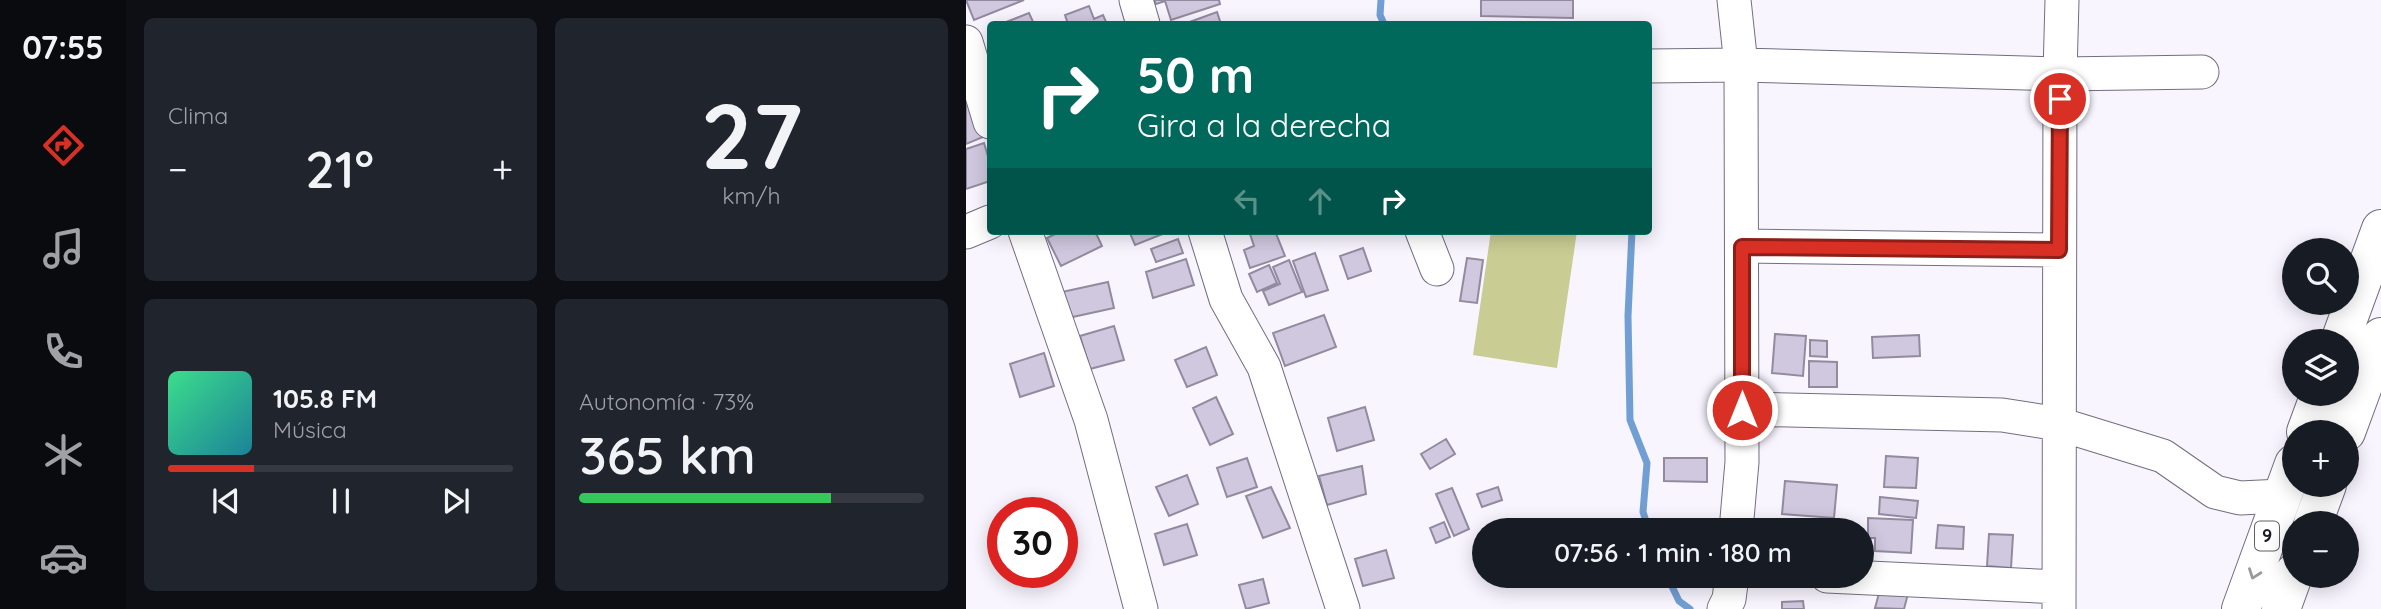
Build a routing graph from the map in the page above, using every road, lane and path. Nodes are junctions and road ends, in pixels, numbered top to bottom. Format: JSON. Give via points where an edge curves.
{"nodes":[{"id":1,"x":1136,"y":0,"type":"edge"},
{"id":2,"x":1734,"y":0,"type":"edge"},
{"id":3,"x":2062,"y":0,"type":"edge"},
{"id":4,"x":1142,"y":21,"type":"edge"},
{"id":5,"x":966,"y":42,"type":"edge"},
{"id":6,"x":1741,"y":65,"type":"junction"},
{"id":7,"x":1652,"y":66,"type":"edge"},
{"id":8,"x":2202,"y":72,"type":"dead end"},
{"id":9,"x":2060,"y":74,"type":"junction"},
{"id":10,"x":987,"y":112,"type":"edge"},
{"id":11,"x":987,"y":223,"type":"edge"},
{"id":12,"x":2381,"y":229,"type":"edge"},
{"id":13,"x":966,"y":232,"type":"edge"},
{"id":14,"x":1025,"y":235,"type":"edge"},
{"id":15,"x":1206,"y":235,"type":"edge"},
{"id":16,"x":1424,"y":235,"type":"edge"},
{"id":17,"x":1742,"y":247,"type":"junction"},
{"id":18,"x":2059,"y":250,"type":"junction"},
{"id":19,"x":1437,"y":269,"type":"dead end"},
{"id":20,"x":2344,"y":329,"type":"edge"},
{"id":21,"x":2381,"y":337,"type":"edge"},
{"id":22,"x":1742,"y":410,"type":"junction"},
{"id":23,"x":2350,"y":420,"type":"edge"},
{"id":24,"x":2059,"y":424,"type":"junction"},
{"id":25,"x":2282,"y":482,"type":"edge"},
{"id":26,"x":2282,"y":496,"type":"edge"},
{"id":27,"x":1737,"y":518,"type":"edge"},
{"id":28,"x":1874,"y":580,"type":"edge"},
{"id":29,"x":2289,"y":588,"type":"edge"},
{"id":30,"x":2059,"y":598,"type":"edge"},
{"id":31,"x":1141,"y":609,"type":"edge"},
{"id":32,"x":1343,"y":609,"type":"edge"},
{"id":33,"x":2241,"y":609,"type":"edge"},
{"id":34,"x":2281,"y":609,"type":"edge"}],
"edges":[{"from":1,"to":4,"type":"street"},
{"from":2,"to":6,"type":"street"},
{"from":3,"to":9,"type":"street"},
{"from":5,"to":10,"type":"street"},
{"from":6,"to":7,"type":"street"},
{"from":6,"to":9,"type":"street"},
{"from":6,"to":17,"type":"street"},
{"from":8,"to":9,"type":"street"},
{"from":9,"to":18,"type":"street"},
{"from":11,"to":13,"type":"street"},
{"from":12,"to":20,"type":"highway"},
{"from":14,"to":31,"type":"street","via":[[1091,420]]},
{"from":15,"to":32,"type":"street","via":[[1226,299],[1264,367]]},
{"from":16,"to":19,"type":"street"},
{"from":17,"to":18,"type":"street"},
{"from":17,"to":22,"type":"street"},
{"from":18,"to":24,"type":"street"},
{"from":21,"to":23,"type":"highway"},
{"from":22,"to":24,"type":"street","via":[[2002,415]]},
{"from":22,"to":27,"type":"street"},
{"from":24,"to":25,"type":"street","via":[[2162,456],[2214,492],[2240,498]]},
{"from":24,"to":30,"type":"street"},
{"from":26,"to":33,"type":"highway","number":"9","one_way":true},
{"from":28,"to":30,"type":"street"},
{"from":29,"to":34,"type":"highway","number":"9"}]}
